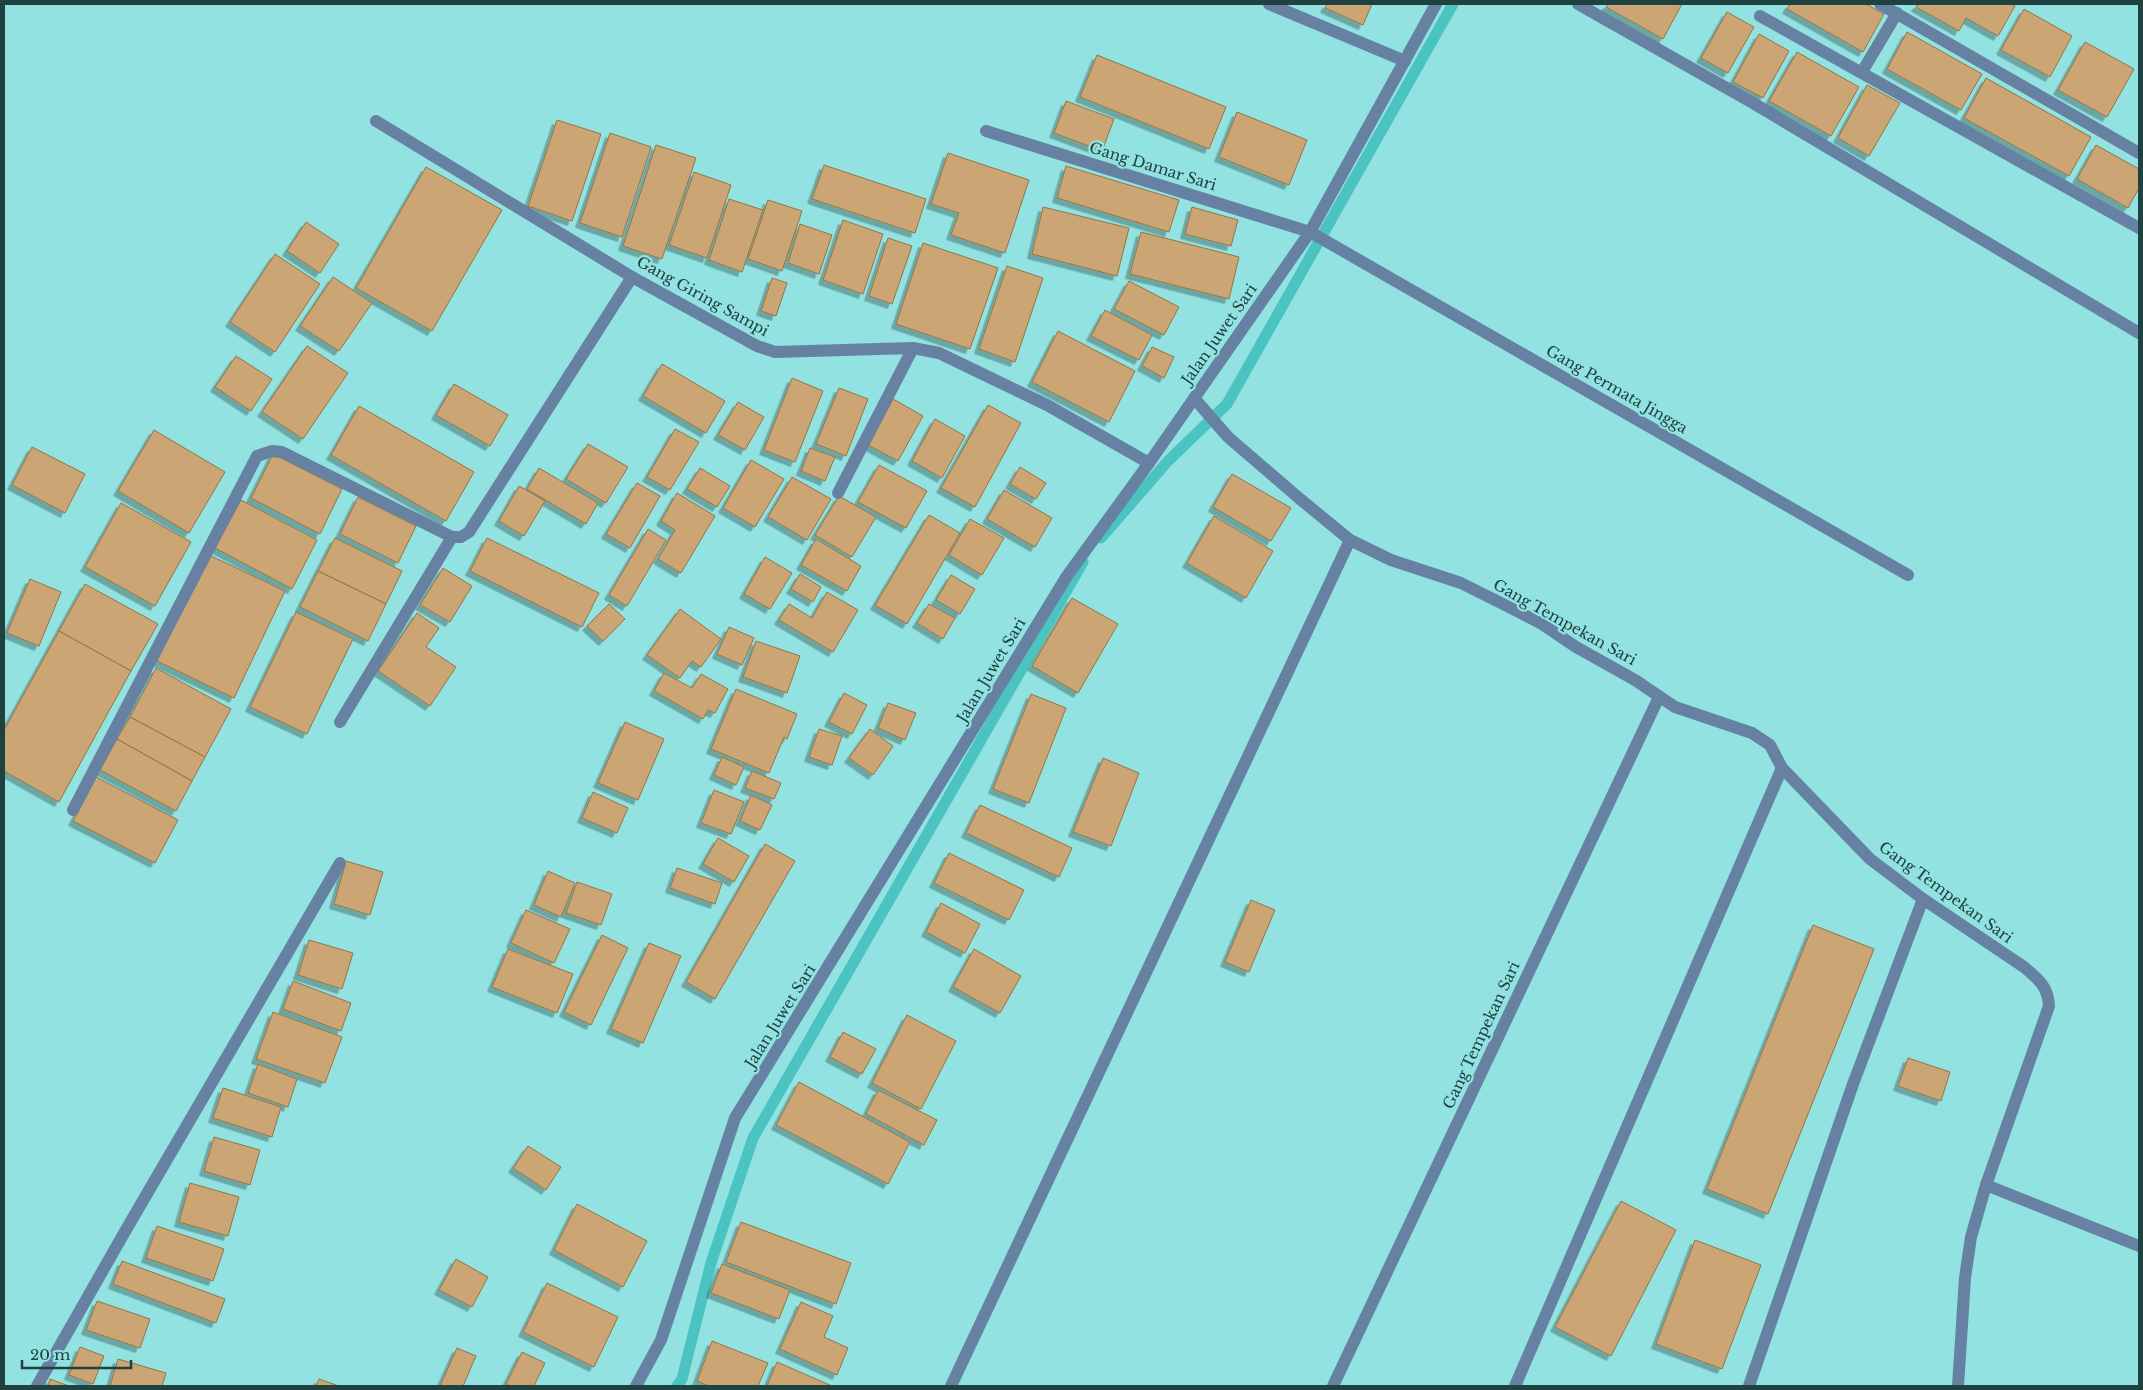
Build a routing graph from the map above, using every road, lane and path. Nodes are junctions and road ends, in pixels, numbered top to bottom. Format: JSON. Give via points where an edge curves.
{"nodes":[{"id":1,"x":1269,"y":4,"type":"edge"},
{"id":2,"x":1436,"y":4,"type":"edge"},
{"id":3,"x":1578,"y":4,"type":"edge"},
{"id":4,"x":1880,"y":4,"type":"edge"},
{"id":5,"x":1897,"y":13,"type":"junction"},
{"id":6,"x":1760,"y":16,"type":"dead end"},
{"id":7,"x":1405,"y":61,"type":"junction"},
{"id":8,"x":1862,"y":72,"type":"junction"},
{"id":9,"x":376,"y":120,"type":"dead end"},
{"id":10,"x":986,"y":132,"type":"dead end"},
{"id":11,"x":2139,"y":153,"type":"edge"},
{"id":12,"x":2139,"y":228,"type":"edge"},
{"id":13,"x":1313,"y":233,"type":"junction"},
{"id":14,"x":632,"y":277,"type":"junction"},
{"id":15,"x":2139,"y":333,"type":"edge"},
{"id":16,"x":913,"y":348,"type":"junction"},
{"id":17,"x":1194,"y":398,"type":"junction"},
{"id":18,"x":1149,"y":464,"type":"junction"},
{"id":19,"x":838,"y":494,"type":"dead end"},
{"id":20,"x":452,"y":537,"type":"junction"},
{"id":21,"x":1350,"y":540,"type":"junction"},
{"id":22,"x":1908,"y":575,"type":"dead end"},
{"id":23,"x":1659,"y":697,"type":"junction"},
{"id":24,"x":340,"y":722,"type":"dead end"},
{"id":25,"x":1782,"y":768,"type":"junction"},
{"id":26,"x":73,"y":810,"type":"dead end"},
{"id":27,"x":340,"y":863,"type":"dead end"},
{"id":28,"x":1923,"y":899,"type":"junction"},
{"id":29,"x":1986,"y":1185,"type":"junction"},
{"id":30,"x":2139,"y":1246,"type":"edge"},
{"id":31,"x":37,"y":1386,"type":"edge"},
{"id":32,"x":636,"y":1386,"type":"edge"},
{"id":33,"x":952,"y":1386,"type":"edge"},
{"id":34,"x":1332,"y":1386,"type":"edge"},
{"id":35,"x":1515,"y":1386,"type":"edge"},
{"id":36,"x":1749,"y":1386,"type":"edge"},
{"id":37,"x":1958,"y":1386,"type":"edge"}],
"edges":[{"from":1,"to":7,"type":"street"},
{"from":2,"to":7,"type":"street","name":"Jalan Juwet Sari"},
{"from":3,"to":15,"type":"street","via":[[1753,103]]},
{"from":4,"to":5,"type":"street"},
{"from":5,"to":8,"type":"street"},
{"from":5,"to":11,"type":"street"},
{"from":6,"to":8,"type":"street"},
{"from":7,"to":13,"type":"street","name":"Jalan Juwet Sari"},
{"from":8,"to":12,"type":"street"},
{"from":9,"to":14,"type":"street","name":"Gang Giring Sampi"},
{"from":10,"to":13,"type":"street","name":"Gang Damar Sari"},
{"from":13,"to":17,"type":"street","name":"Jalan Juwet Sari"},
{"from":13,"to":22,"type":"street","name":"Gang Permata Jingga"},
{"from":14,"to":16,"type":"street","name":"Gang Giring Sampi","via":[[756,346],[775,352]]},
{"from":14,"to":20,"type":"street","via":[[469,532],[461,537]]},
{"from":16,"to":18,"type":"street","name":"Gang Giring Sampi","via":[[938,354],[1046,405]]},
{"from":16,"to":19,"type":"street"},
{"from":17,"to":18,"type":"street","name":"Jalan Juwet Sari"},
{"from":17,"to":21,"type":"street","name":"Gang Tempekan Sari","via":[[1228,437]]},
{"from":18,"to":32,"type":"street","name":"Jalan Juwet Sari","via":[[1067,576],[735,1118],[661,1340]]},
{"from":20,"to":24,"type":"street"},
{"from":20,"to":26,"type":"street","via":[[282,452],[272,451],[257,456]]},
{"from":21,"to":23,"type":"street","name":"Gang Tempekan Sari","via":[[1391,560],[1461,583],[1507,606],[1542,624]]},
{"from":21,"to":33,"type":"street"},
{"from":23,"to":25,"type":"street","name":"Gang Tempekan Sari","via":[[1675,707],[1752,733],[1770,745]]},
{"from":23,"to":34,"type":"street","name":"Gang Tempekan Sari"},
{"from":25,"to":28,"type":"street","name":"Gang Tempekan Sari","via":[[1870,859]]},
{"from":25,"to":35,"type":"street"},
{"from":27,"to":31,"type":"street"},
{"from":28,"to":29,"type":"street","name":"Gang Tempekan Sari","via":[[2024,967],[2049,994],[2049,1006]]},
{"from":28,"to":36,"type":"street","via":[[1853,1084]]},
{"from":29,"to":30,"type":"street"},
{"from":29,"to":37,"type":"street","via":[[1971,1237],[1965,1278]]}]}
